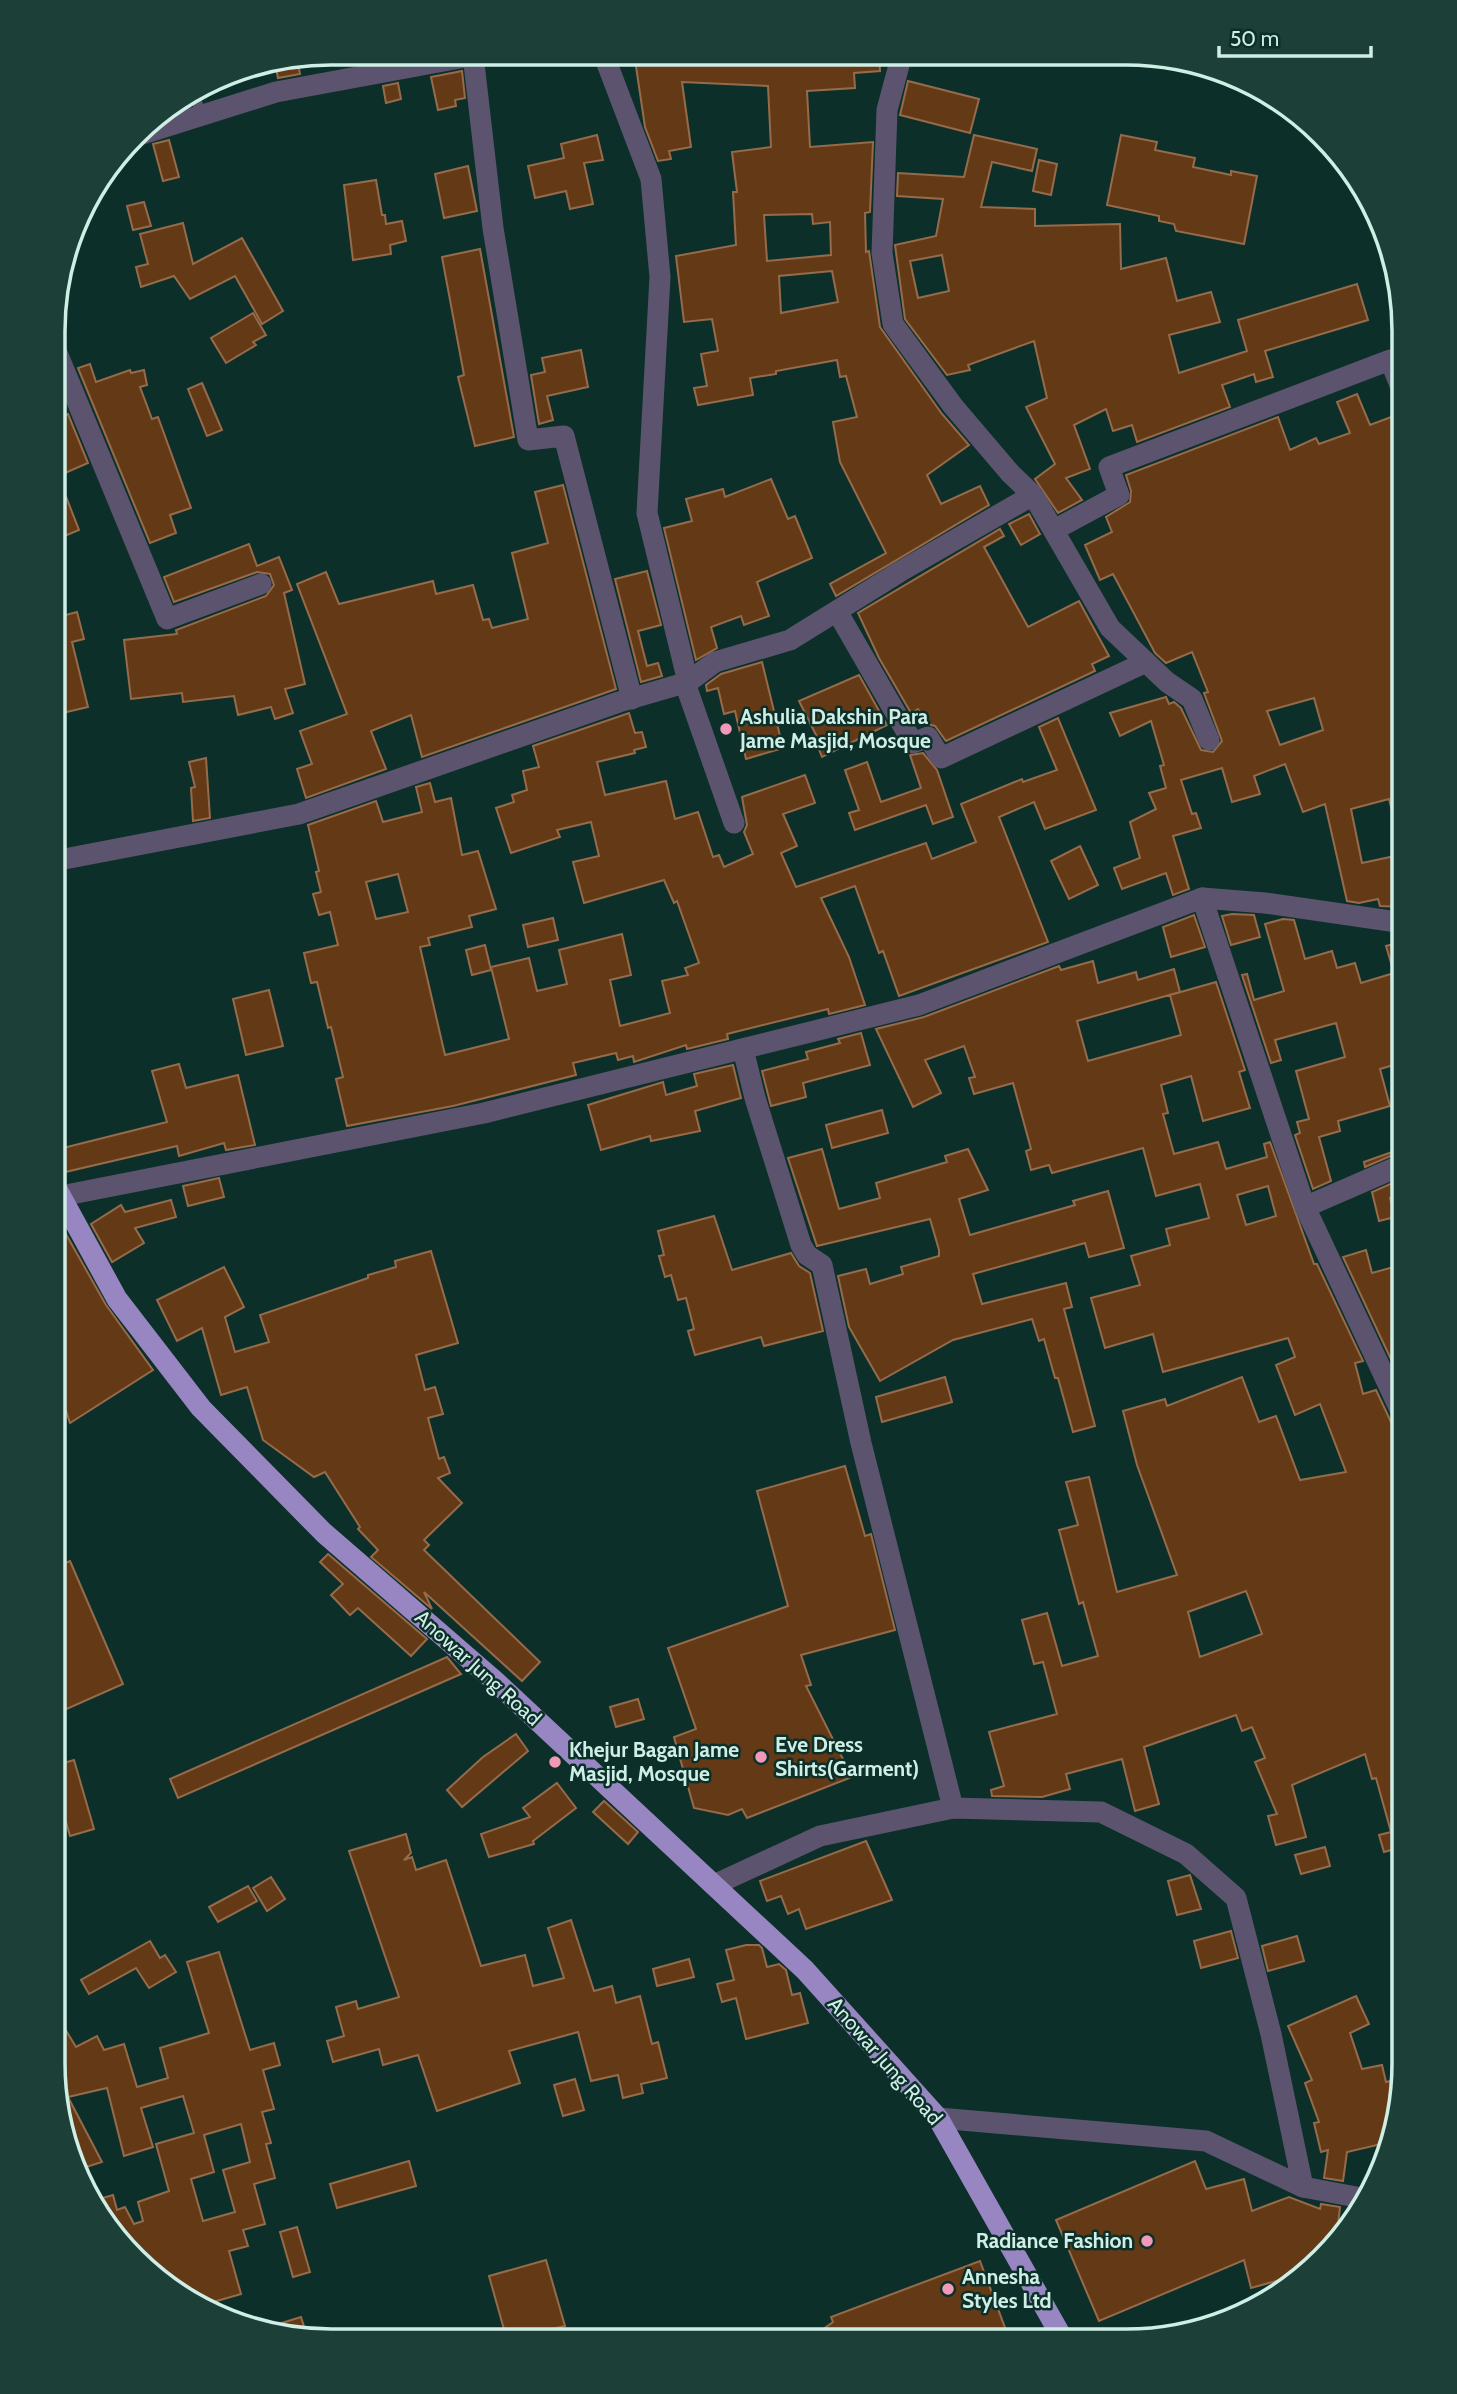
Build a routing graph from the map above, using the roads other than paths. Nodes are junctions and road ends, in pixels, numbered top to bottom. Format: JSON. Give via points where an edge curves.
{"nodes":[{"id":1,"x":421,"y":65,"type":"edge"},
{"id":2,"x":481,"y":65,"type":"edge"},
{"id":3,"x":608,"y":65,"type":"edge"},
{"id":4,"x":899,"y":65,"type":"edge"},
{"id":5,"x":197,"y":100,"type":"edge"},
{"id":6,"x":201,"y":115,"type":"junction"},
{"id":7,"x":157,"y":129,"type":"edge"},
{"id":8,"x":1392,"y":365,"type":"edge"},
{"id":9,"x":65,"y":372,"type":"edge"},
{"id":10,"x":1033,"y":495,"type":"junction"},
{"id":11,"x":1054,"y":530,"type":"junction"},
{"id":12,"x":261,"y":584,"type":"dead end"},
{"id":13,"x":838,"y":613,"type":"junction"},
{"id":14,"x":1146,"y":662,"type":"junction"},
{"id":15,"x":687,"y":683,"type":"junction"},
{"id":16,"x":632,"y":699,"type":"junction"},
{"id":17,"x":1209,"y":740,"type":"dead end"},
{"id":18,"x":734,"y":823,"type":"dead end"},
{"id":19,"x":65,"y":858,"type":"edge"},
{"id":20,"x":1202,"y":898,"type":"junction"},
{"id":21,"x":1392,"y":921,"type":"edge"},
{"id":22,"x":743,"y":1049,"type":"junction"},
{"id":23,"x":1392,"y":1169,"type":"edge"},
{"id":24,"x":65,"y":1189,"type":"edge"},
{"id":25,"x":65,"y":1203,"type":"edge"},
{"id":26,"x":1305,"y":1208,"type":"junction"},
{"id":27,"x":1392,"y":1393,"type":"edge"},
{"id":28,"x":953,"y":1808,"type":"junction"},
{"id":29,"x":713,"y":1885,"type":"junction"},
{"id":30,"x":938,"y":2118,"type":"junction"},
{"id":31,"x":1303,"y":2187,"type":"junction"},
{"id":32,"x":1356,"y":2197,"type":"edge"},
{"id":33,"x":1057,"y":2329,"type":"edge"}],
"edges":[{"from":1,"to":6,"type":"street","via":[[276,92]]},
{"from":2,"to":16,"type":"street","via":[[493,228],[528,440],[564,436]]},
{"from":3,"to":15,"type":"street","via":[[651,180],[660,277],[647,513]]},
{"from":4,"to":10,"type":"street","via":[[887,110],[882,253],[893,324],[953,406]]},
{"from":5,"to":6,"type":"lane"},
{"from":6,"to":7,"type":"street"},
{"from":8,"to":11,"type":"street","via":[[1390,360],[1110,467],[1119,495]]},
{"from":9,"to":12,"type":"street","via":[[167,619]]},
{"from":10,"to":11,"type":"street"},
{"from":10,"to":13,"type":"street"},
{"from":11,"to":14,"type":"street","via":[[1110,628]]},
{"from":13,"to":14,"type":"street","via":[[913,743],[928,737],[941,758]]},
{"from":13,"to":15,"type":"street","via":[[790,640],[715,662]]},
{"from":14,"to":17,"type":"street","via":[[1192,699]]},
{"from":15,"to":16,"type":"street"},
{"from":15,"to":18,"type":"street"},
{"from":16,"to":19,"type":"street","via":[[299,814]]},
{"from":20,"to":21,"type":"street","via":[[1265,902]]},
{"from":20,"to":22,"type":"street","via":[[919,1005]]},
{"from":20,"to":26,"type":"street"},
{"from":22,"to":24,"type":"street","via":[[484,1114]]},
{"from":22,"to":28,"type":"street","via":[[801,1245],[822,1265],[861,1443]]},
{"from":23,"to":26,"type":"street"},
{"from":25,"to":29,"type":"highway","name":"Anowar Jung Road","via":[[117,1299],[201,1408],[324,1533],[496,1682]]},
{"from":26,"to":27,"type":"street"},
{"from":28,"to":29,"type":"street","via":[[820,1836]]},
{"from":28,"to":31,"type":"street","via":[[1101,1812],[1186,1854],[1236,1898]]},
{"from":29,"to":30,"type":"highway","name":"Anowar Jung Road","via":[[805,1970]]},
{"from":30,"to":31,"type":"street","via":[[1206,2141]]},
{"from":30,"to":33,"type":"highway","name":"Anowar Jung Road"},
{"from":31,"to":32,"type":"street"}]}
